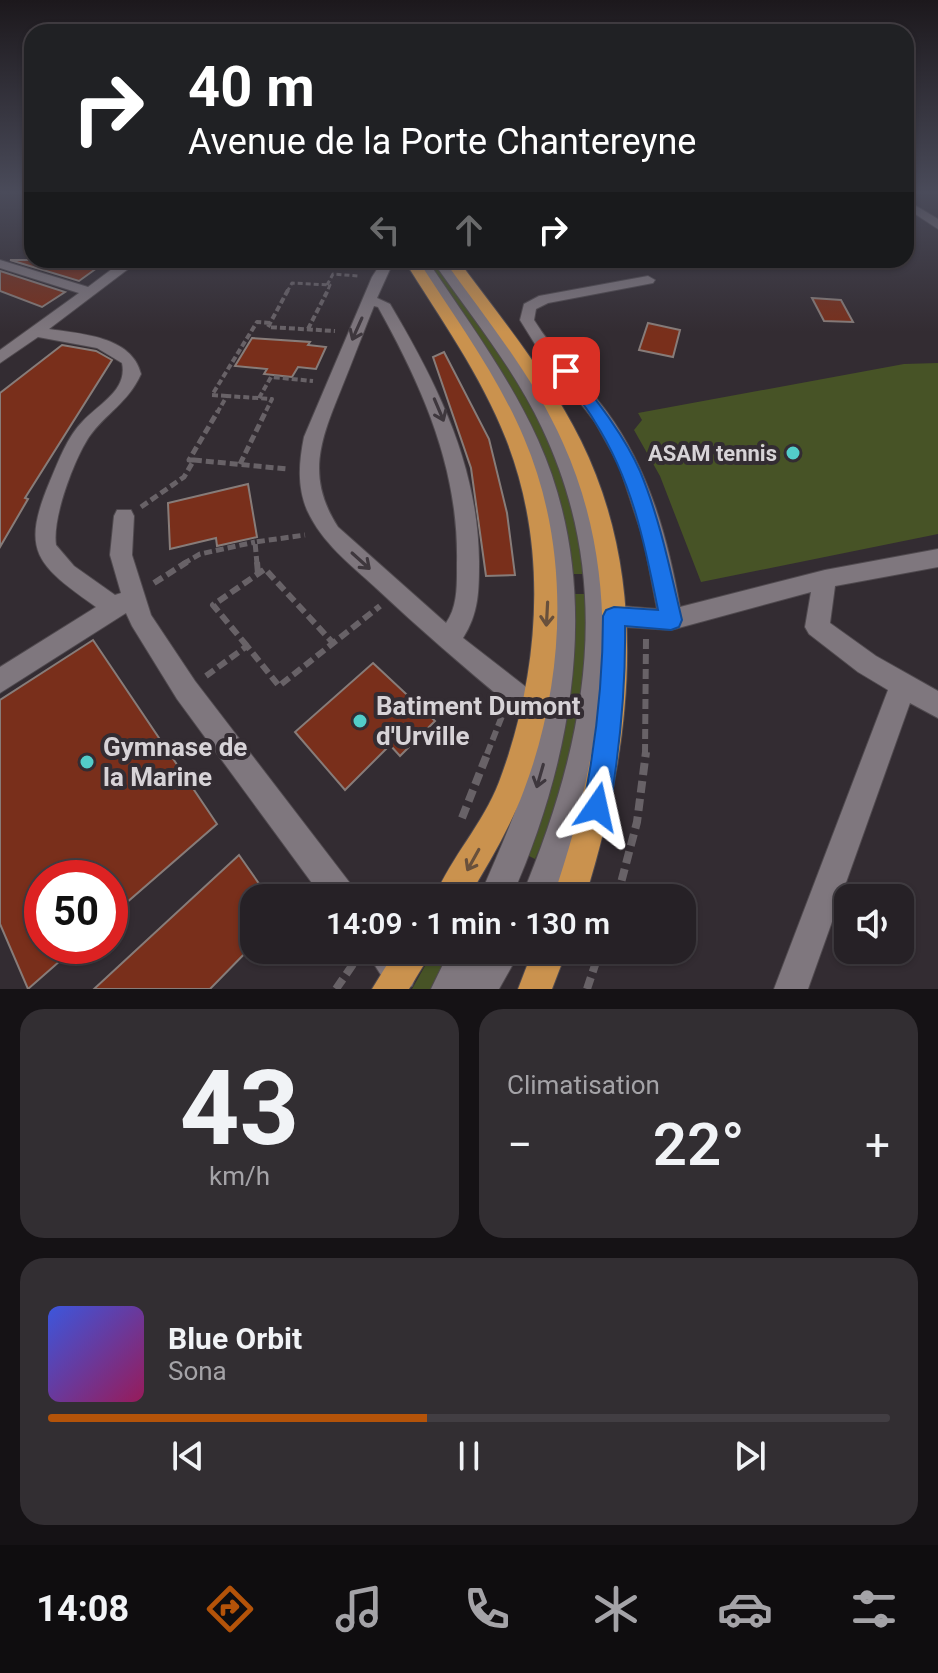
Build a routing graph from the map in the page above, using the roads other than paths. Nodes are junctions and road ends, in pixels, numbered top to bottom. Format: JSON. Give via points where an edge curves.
{"nodes":[{"id":1,"x":0,"y":264,"type":"edge"},
{"id":2,"x":122,"y":268,"type":"edge"},
{"id":3,"x":385,"y":268,"type":"edge"},
{"id":4,"x":416,"y":268,"type":"edge"},
{"id":5,"x":425,"y":268,"type":"edge"},
{"id":6,"x":444,"y":268,"type":"edge"},
{"id":7,"x":457,"y":268,"type":"edge"},
{"id":8,"x":648,"y":280,"type":"dead end"},
{"id":9,"x":90,"y":292,"type":"junction"},
{"id":10,"x":369,"y":301,"type":"junction"},
{"id":11,"x":35,"y":332,"type":"junction"},
{"id":12,"x":0,"y":358,"type":"edge"},
{"id":13,"x":124,"y":516,"type":"road end"},
{"id":14,"x":938,"y":558,"type":"edge"},
{"id":15,"x":825,"y":579,"type":"junction"},
{"id":16,"x":124,"y":602,"type":"junction"},
{"id":17,"x":605,"y":616,"type":"junction"},
{"id":18,"x":671,"y":620,"type":"junction"},
{"id":19,"x":448,"y":640,"type":"junction"},
{"id":20,"x":0,"y":681,"type":"edge"},
{"id":21,"x":903,"y":685,"type":"junction"},
{"id":22,"x":938,"y":705,"type":"edge"},
{"id":23,"x":534,"y":709,"type":"junction"},
{"id":24,"x":332,"y":884,"type":"edge"},
{"id":25,"x":458,"y":884,"type":"edge"},
{"id":26,"x":501,"y":884,"type":"edge"},
{"id":27,"x":543,"y":884,"type":"edge"},
{"id":28,"x":573,"y":884,"type":"edge"},
{"id":29,"x":461,"y":964,"type":"edge"},
{"id":30,"x":495,"y":964,"type":"edge"},
{"id":31,"x":545,"y":964,"type":"edge"},
{"id":32,"x":448,"y":989,"type":"edge"},
{"id":33,"x":479,"y":989,"type":"edge"},
{"id":34,"x":535,"y":989,"type":"edge"},
{"id":35,"x":791,"y":989,"type":"edge"}],
"edges":[{"from":1,"to":9,"type":"street"},
{"from":2,"to":9,"type":"street"},
{"from":3,"to":10,"type":"street"},
{"from":4,"to":23,"type":"main road","one_way":true,"via":[[507,421],[536,505],[548,582],[545,649]]},
{"from":5,"to":26,"type":"street","one_way":true,"via":[[495,375],[531,445],[550,505],[564,583],[555,711],[528,819]]},
{"from":6,"to":17,"type":"street","via":[[559,444],[584,521]]},
{"from":7,"to":17,"type":"main road","via":[[546,392],[574,445],[606,549]]},
{"from":8,"to":18,"type":"street","via":[[552,296],[529,307],[527,320],[602,418],[630,469],[651,529]]},
{"from":9,"to":11,"type":"street"},
{"from":10,"to":19,"type":"street","one_way":true,"via":[[383,304],[424,376],[457,460],[468,558],[465,613]]},
{"from":10,"to":19,"type":"street","one_way":true,"via":[[313,437],[307,463],[317,512],[330,531]]},
{"from":11,"to":12,"type":"street"},
{"from":11,"to":16,"type":"street","via":[[104,343],[130,364],[125,390],[78,440],[45,525],[44,545],[61,567]]},
{"from":13,"to":16,"type":"street"},
{"from":14,"to":15,"type":"street"},
{"from":15,"to":18,"type":"street"},
{"from":15,"to":21,"type":"street","via":[[817,627]]},
{"from":16,"to":20,"type":"street"},
{"from":16,"to":24,"type":"street"},
{"from":17,"to":18,"type":"street"},
{"from":17,"to":27,"type":"street","via":[[589,734]]},
{"from":17,"to":28,"type":"main road","via":[[615,677],[610,736],[597,807]]},
{"from":19,"to":23,"type":"street"},
{"from":21,"to":22,"type":"street"},
{"from":21,"to":35,"type":"street"},
{"from":23,"to":25,"type":"main road","one_way":true,"via":[[505,801]]},
{"from":29,"to":32,"type":"street"},
{"from":30,"to":33,"type":"street"},
{"from":31,"to":34,"type":"main road"}]}
